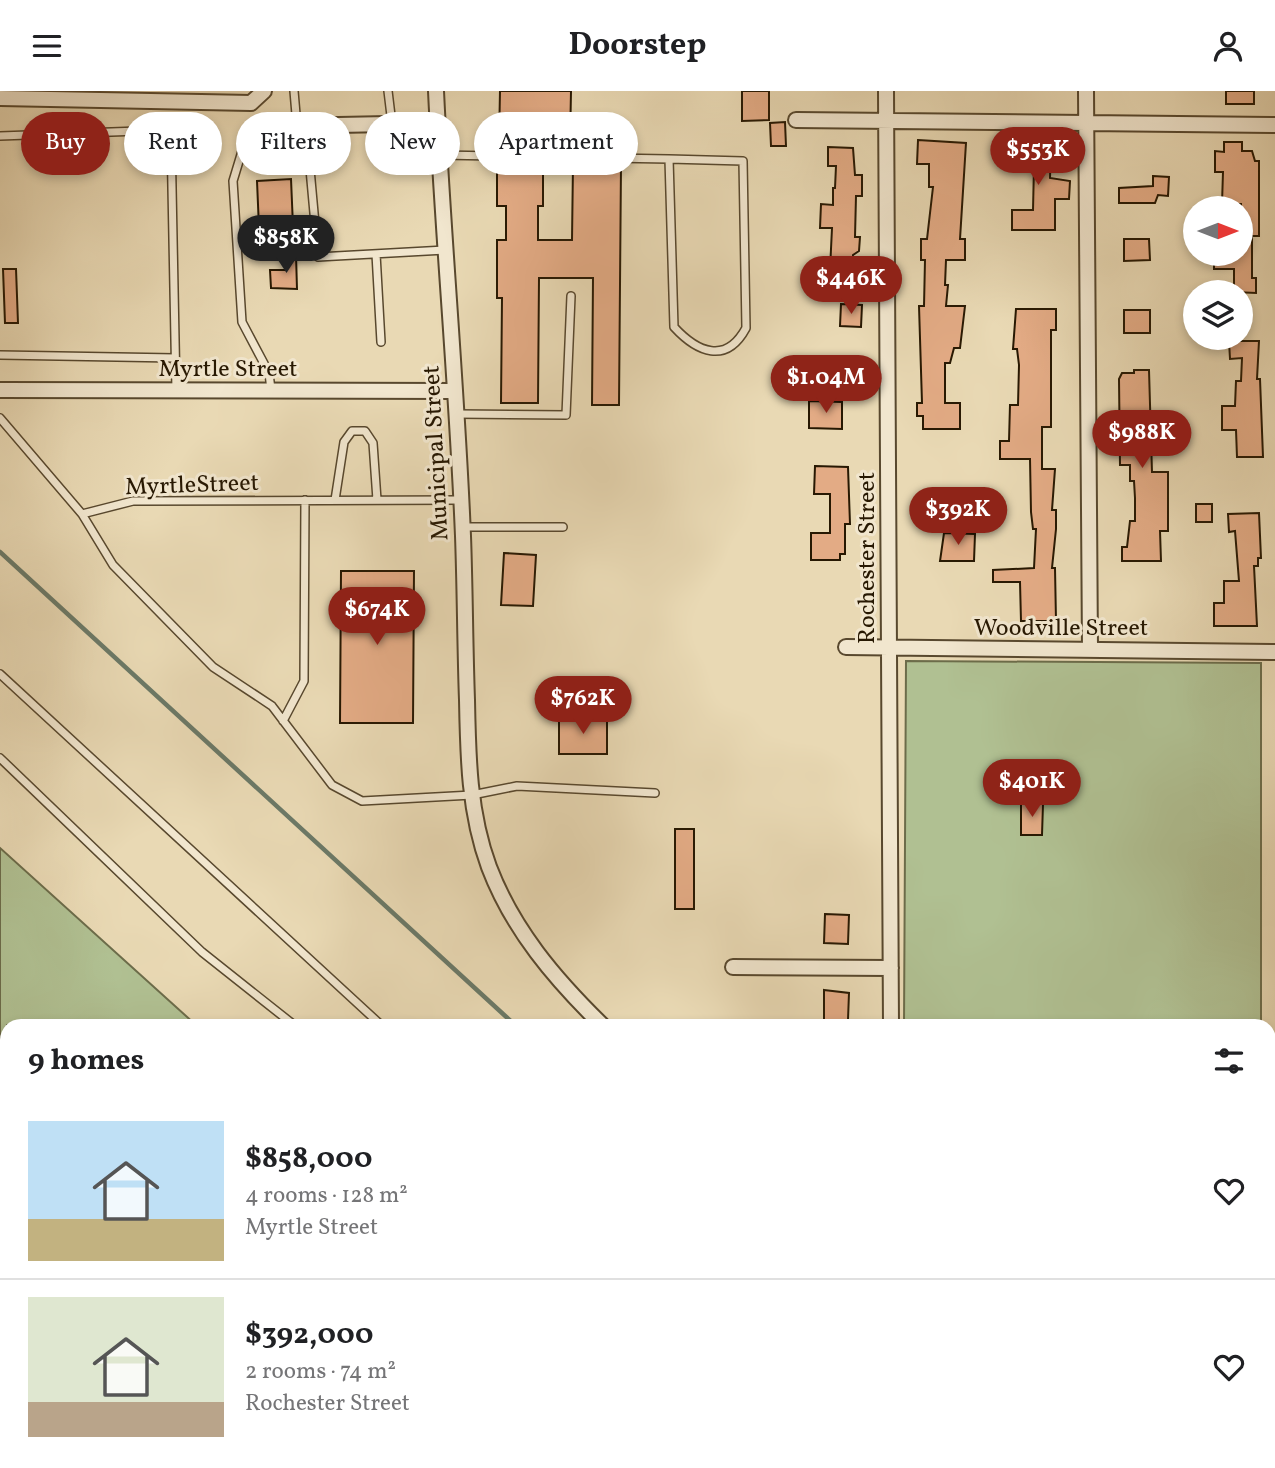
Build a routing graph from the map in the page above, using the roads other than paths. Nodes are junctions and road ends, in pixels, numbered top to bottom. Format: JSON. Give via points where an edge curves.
{"nodes":[{"id":1,"x":264,"y":91,"type":"edge"},
{"id":2,"x":294,"y":91,"type":"edge"},
{"id":3,"x":388,"y":91,"type":"edge"},
{"id":4,"x":436,"y":91,"type":"edge"},
{"id":5,"x":886,"y":91,"type":"edge"},
{"id":6,"x":1086,"y":91,"type":"edge"},
{"id":7,"x":118,"y":95,"type":"edge"},
{"id":8,"x":0,"y":98,"type":"edge"},
{"id":9,"x":296,"y":112,"type":"edge"},
{"id":10,"x":391,"y":112,"type":"edge"},
{"id":11,"x":437,"y":112,"type":"edge"},
{"id":12,"x":796,"y":120,"type":"dead end"},
{"id":13,"x":886,"y":121,"type":"junction"},
{"id":14,"x":1086,"y":124,"type":"junction"},
{"id":15,"x":1275,"y":125,"type":"edge"},
{"id":16,"x":0,"y":136,"type":"edge"},
{"id":17,"x":460,"y":155,"type":"edge"},
{"id":18,"x":669,"y":159,"type":"junction"},
{"id":19,"x":236,"y":171,"type":"edge"},
{"id":20,"x":305,"y":175,"type":"edge"},
{"id":21,"x":440,"y":175,"type":"edge"},
{"id":22,"x":446,"y":250,"type":"junction"},
{"id":23,"x":376,"y":254,"type":"junction"},
{"id":24,"x":571,"y":296,"type":"dead end"},
{"id":25,"x":381,"y":342,"type":"dead end"},
{"id":26,"x":0,"y":355,"type":"edge"},
{"id":27,"x":175,"y":358,"type":"junction"},
{"id":28,"x":0,"y":390,"type":"edge"},
{"id":29,"x":176,"y":390,"type":"junction"},
{"id":30,"x":271,"y":391,"type":"junction"},
{"id":31,"x":455,"y":391,"type":"junction"},
{"id":32,"x":457,"y":414,"type":"junction"},
{"id":33,"x":0,"y":418,"type":"edge"},
{"id":34,"x":305,"y":500,"type":"junction"},
{"id":35,"x":335,"y":500,"type":"junction"},
{"id":36,"x":377,"y":500,"type":"junction"},
{"id":37,"x":461,"y":500,"type":"junction"},
{"id":38,"x":82,"y":514,"type":"junction"},
{"id":39,"x":463,"y":527,"type":"junction"},
{"id":40,"x":563,"y":527,"type":"dead end"},
{"id":41,"x":846,"y":647,"type":"dead end"},
{"id":42,"x":889,"y":649,"type":"junction"},
{"id":43,"x":1090,"y":649,"type":"junction"},
{"id":44,"x":1275,"y":652,"type":"edge"},
{"id":45,"x":0,"y":674,"type":"edge"},
{"id":46,"x":283,"y":721,"type":"junction"},
{"id":47,"x":0,"y":758,"type":"edge"},
{"id":48,"x":655,"y":793,"type":"dead end"},
{"id":49,"x":472,"y":795,"type":"junction"},
{"id":50,"x":733,"y":967,"type":"dead end"},
{"id":51,"x":891,"y":968,"type":"junction"},
{"id":52,"x":286,"y":1019,"type":"edge"},
{"id":53,"x":374,"y":1019,"type":"edge"},
{"id":54,"x":596,"y":1019,"type":"edge"},
{"id":55,"x":891,"y":1019,"type":"edge"}],
"edges":[{"from":1,"to":7,"type":"street","via":[[251,103]]},
{"from":2,"to":9,"type":"lane"},
{"from":3,"to":10,"type":"lane"},
{"from":4,"to":11,"type":"street","name":"Municipal Street"},
{"from":5,"to":13,"type":"street","name":"Rochester Street"},
{"from":6,"to":14,"type":"street"},
{"from":7,"to":8,"type":"street"},
{"from":12,"to":13,"type":"street"},
{"from":13,"to":14,"type":"street"},
{"from":13,"to":42,"type":"street","name":"Rochester Street"},
{"from":14,"to":15,"type":"street"},
{"from":14,"to":43,"type":"street"},
{"from":16,"to":27,"type":"lane","via":[[167,130],[171,137]]},
{"from":17,"to":18,"type":"lane"},
{"from":18,"to":18,"type":"lane","via":[[674,327],[688,342],[709,351],[724,351],[739,341],[746,328],[743,161]]},
{"from":19,"to":30,"type":"lane","via":[[242,323],[270,373]]},
{"from":20,"to":23,"type":"lane","via":[[318,257]]},
{"from":21,"to":22,"type":"street","name":"Municipal Street"},
{"from":22,"to":23,"type":"lane"},
{"from":22,"to":31,"type":"street","name":"Municipal Street"},
{"from":23,"to":25,"type":"lane"},
{"from":24,"to":32,"type":"lane","via":[[566,415]]},
{"from":26,"to":27,"type":"lane"},
{"from":27,"to":29,"type":"lane"},
{"from":28,"to":29,"type":"street","name":"Myrtle Street"},
{"from":29,"to":30,"type":"street","name":"Myrtle Street"},
{"from":30,"to":31,"type":"street","name":"Myrtle Street"},
{"from":31,"to":32,"type":"street","name":"Municipal Street"},
{"from":32,"to":37,"type":"street","name":"Municipal Street"},
{"from":33,"to":38,"type":"lane"},
{"from":34,"to":35,"type":"lane","name":"MyrtleStreet"},
{"from":34,"to":38,"type":"lane","name":"MyrtleStreet","via":[[133,501]]},
{"from":34,"to":46,"type":"lane","via":[[304,681]]},
{"from":35,"to":36,"type":"lane","name":"MyrtleStreet"},
{"from":35,"to":36,"type":"lane","via":[[345,443],[352,431],[365,431],[373,443]]},
{"from":36,"to":37,"type":"lane","name":"MyrtleStreet"},
{"from":37,"to":39,"type":"street","name":"Municipal Street"},
{"from":38,"to":46,"type":"lane","via":[[113,565],[156,610],[213,667],[272,706]]},
{"from":39,"to":40,"type":"lane"},
{"from":39,"to":49,"type":"street","name":"Municipal Street"},
{"from":41,"to":42,"type":"street","name":"Woodville Street"},
{"from":42,"to":43,"type":"street","name":"Woodville Street"},
{"from":42,"to":51,"type":"street","name":"Rochester Street"},
{"from":43,"to":44,"type":"street","name":"Woodville Street"},
{"from":45,"to":53,"type":"lane"},
{"from":46,"to":49,"type":"lane","via":[[332,785],[362,801]]},
{"from":47,"to":52,"type":"lane","via":[[202,952]]},
{"from":48,"to":49,"type":"lane","via":[[517,786]]},
{"from":49,"to":54,"type":"street","name":"Municipal Street","via":[[490,869],[521,931],[564,988]]},
{"from":50,"to":51,"type":"street"},
{"from":51,"to":55,"type":"street","name":"Rochester Street"}]}
